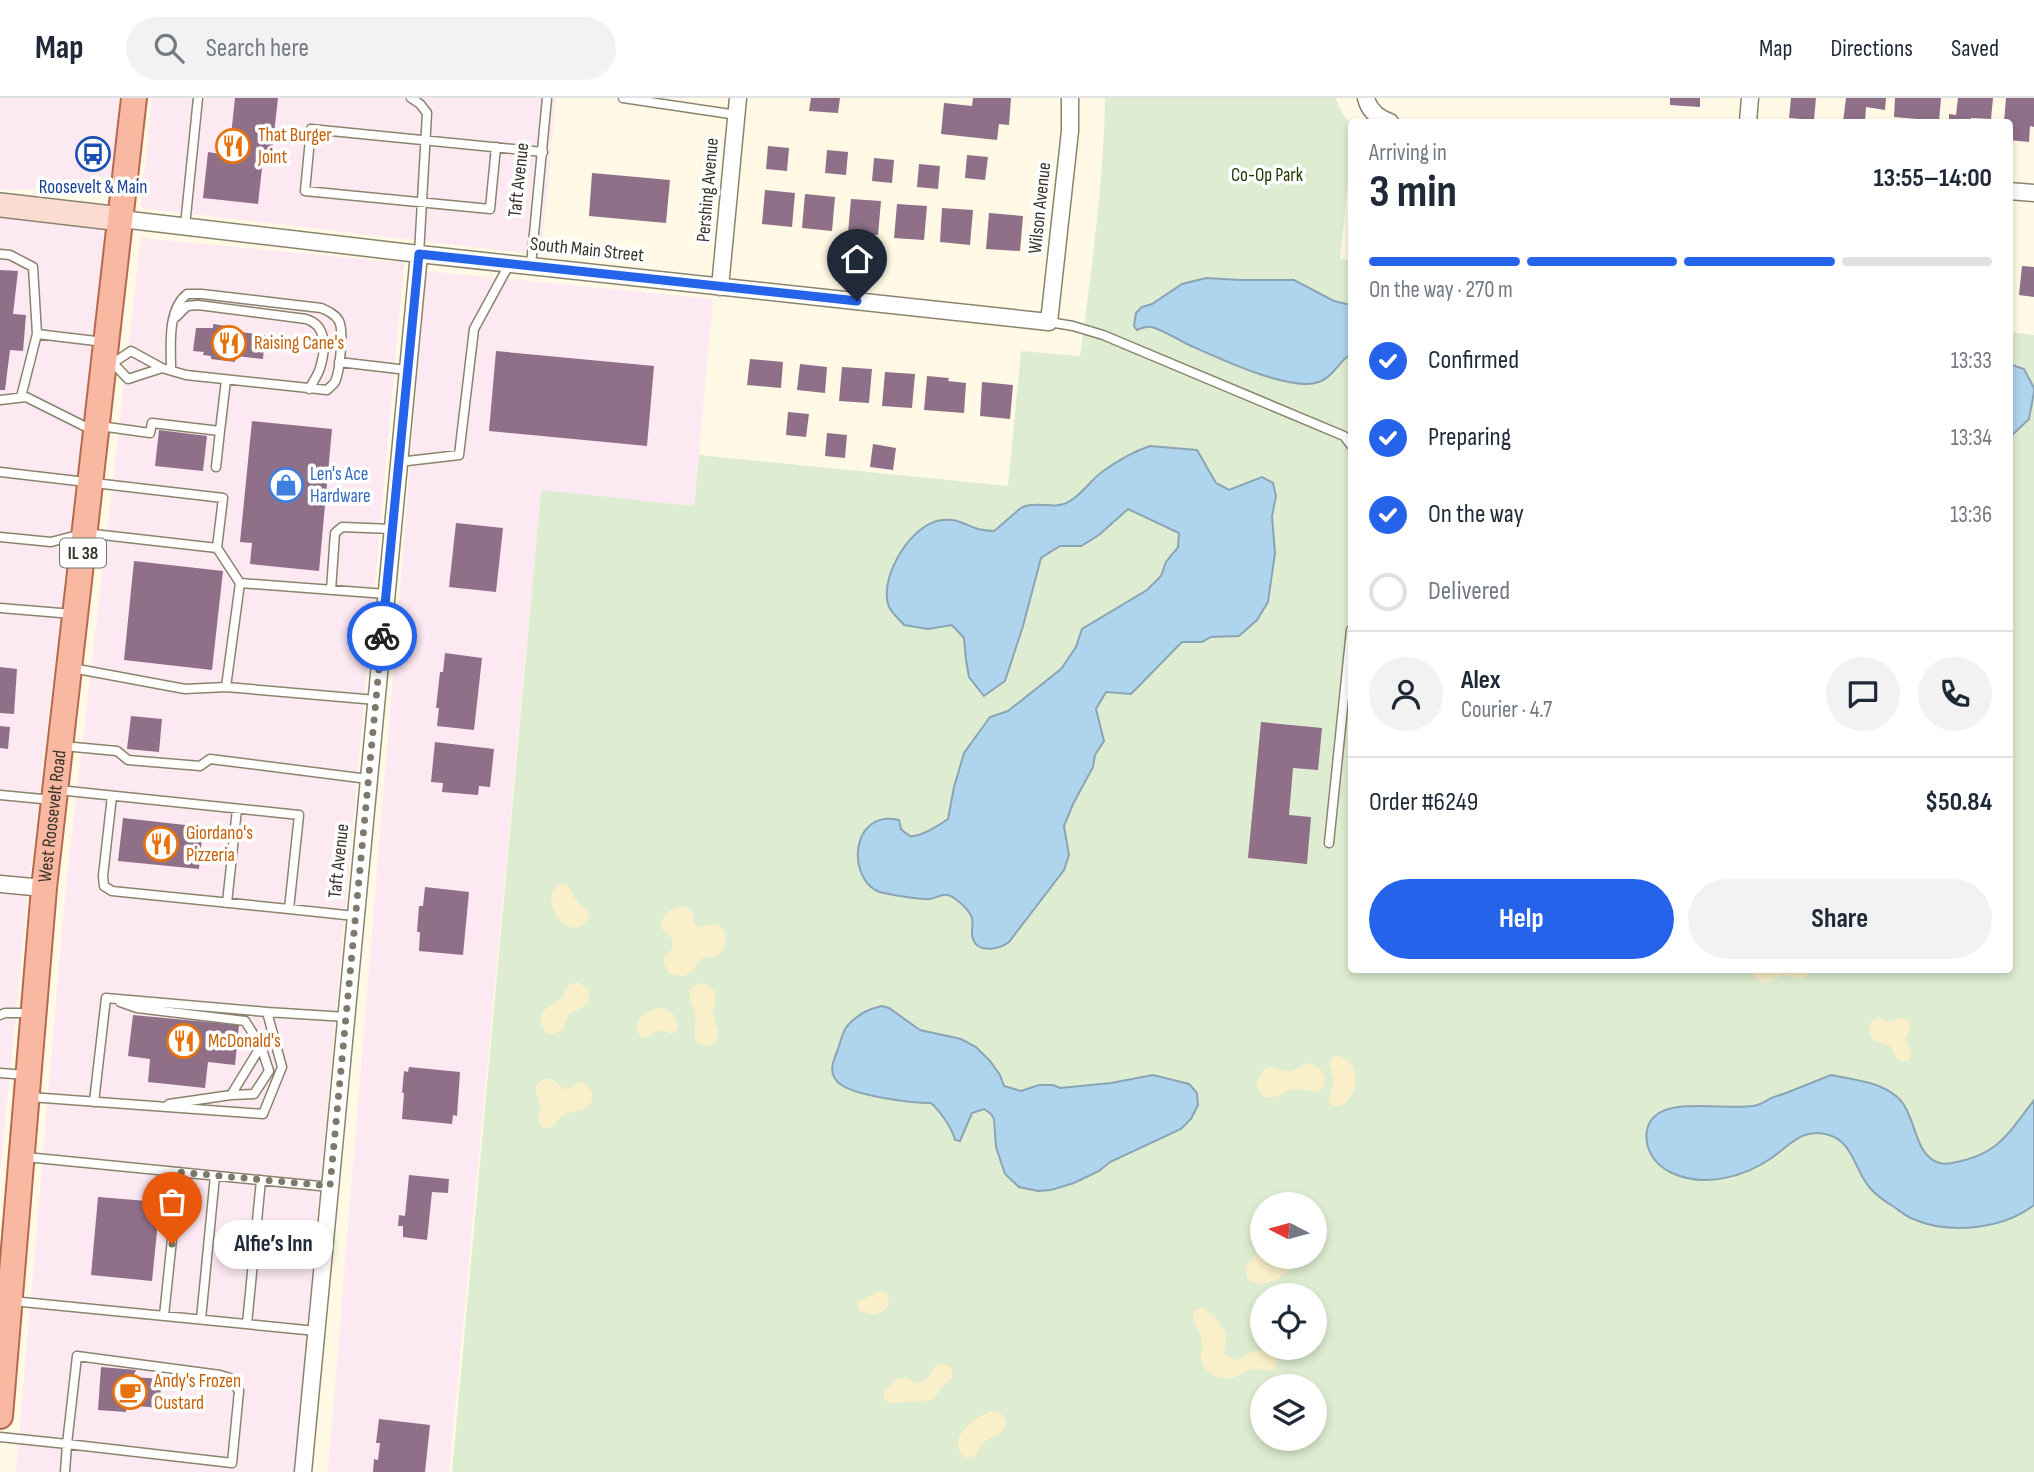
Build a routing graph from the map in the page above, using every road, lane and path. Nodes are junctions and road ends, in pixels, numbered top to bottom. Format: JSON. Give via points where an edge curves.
{"nodes":[{"id":1,"x":134,"y":98,"type":"edge"},
{"id":2,"x":198,"y":98,"type":"edge"},
{"id":3,"x":411,"y":98,"type":"edge"},
{"id":4,"x":623,"y":98,"type":"edge"},
{"id":5,"x":738,"y":98,"type":"edge"},
{"id":6,"x":1070,"y":98,"type":"edge"},
{"id":7,"x":1750,"y":98,"type":"edge"},
{"id":8,"x":547,"y":99,"type":"edge"},
{"id":9,"x":1369,"y":105,"type":"edge"},
{"id":10,"x":737,"y":115,"type":"junction"},
{"id":11,"x":1381,"y":119,"type":"edge"},
{"id":12,"x":1748,"y":119,"type":"edge"},
{"id":13,"x":426,"y":140,"type":"junction"},
{"id":14,"x":496,"y":147,"type":"junction"},
{"id":15,"x":543,"y":152,"type":"junction"},
{"id":16,"x":2013,"y":191,"type":"edge"},
{"id":17,"x":2034,"y":193,"type":"edge"},
{"id":18,"x":422,"y":202,"type":"junction"},
{"id":19,"x":0,"y":205,"type":"edge"},
{"id":20,"x":121,"y":219,"type":"junction"},
{"id":21,"x":185,"y":226,"type":"junction"},
{"id":22,"x":0,"y":254,"type":"edge"},
{"id":23,"x":419,"y":254,"type":"junction"},
{"id":24,"x":510,"y":263,"type":"junction"},
{"id":25,"x":531,"y":265,"type":"junction"},
{"id":26,"x":720,"y":286,"type":"junction"},
{"id":27,"x":174,"y":318,"type":"junction"},
{"id":28,"x":1049,"y":322,"type":"junction"},
{"id":29,"x":37,"y":334,"type":"junction"},
{"id":30,"x":108,"y":356,"type":"junction"},
{"id":31,"x":339,"y":362,"type":"junction"},
{"id":32,"x":167,"y":369,"type":"junction"},
{"id":33,"x":407,"y":370,"type":"junction"},
{"id":34,"x":226,"y":380,"type":"junction"},
{"id":35,"x":309,"y":389,"type":"junction"},
{"id":36,"x":20,"y":397,"type":"junction"},
{"id":37,"x":0,"y":400,"type":"edge"},
{"id":38,"x":97,"y":429,"type":"junction"},
{"id":39,"x":220,"y":430,"type":"junction"},
{"id":40,"x":1348,"y":441,"type":"edge"},
{"id":41,"x":399,"y":462,"type":"junction"},
{"id":42,"x":216,"y":467,"type":"dead end"},
{"id":43,"x":0,"y":472,"type":"edge"},
{"id":44,"x":90,"y":483,"type":"junction"},
{"id":45,"x":392,"y":529,"type":"junction"},
{"id":46,"x":85,"y":533,"type":"junction"},
{"id":47,"x":0,"y":537,"type":"edge"},
{"id":48,"x":217,"y":548,"type":"junction"},
{"id":49,"x":240,"y":583,"type":"junction"},
{"id":50,"x":331,"y":590,"type":"junction"},
{"id":51,"x":386,"y":594,"type":"junction"},
{"id":52,"x":0,"y":608,"type":"edge"},
{"id":53,"x":76,"y":614,"type":"junction"},
{"id":54,"x":1348,"y":659,"type":"edge"},
{"id":55,"x":69,"y":668,"type":"junction"},
{"id":56,"x":226,"y":687,"type":"junction"},
{"id":57,"x":376,"y":700,"type":"junction"},
{"id":58,"x":60,"y":746,"type":"junction"},
{"id":59,"x":368,"y":779,"type":"junction"},
{"id":60,"x":0,"y":795,"type":"edge"},
{"id":61,"x":55,"y":795,"type":"junction"},
{"id":62,"x":111,"y":796,"type":"junction"},
{"id":63,"x":237,"y":809,"type":"junction"},
{"id":64,"x":1329,"y":843,"type":"dead end"},
{"id":65,"x":0,"y":884,"type":"edge"},
{"id":66,"x":44,"y":888,"type":"junction"},
{"id":67,"x":227,"y":903,"type":"junction"},
{"id":68,"x":289,"y":909,"type":"junction"},
{"id":69,"x":355,"y":916,"type":"junction"},
{"id":70,"x":106,"y":998,"type":"junction"},
{"id":71,"x":267,"y":1012,"type":"junction"},
{"id":72,"x":34,"y":1013,"type":"junction"},
{"id":73,"x":0,"y":1015,"type":"edge"},
{"id":74,"x":346,"y":1017,"type":"junction"},
{"id":75,"x":261,"y":1046,"type":"junction"},
{"id":76,"x":0,"y":1073,"type":"edge"},
{"id":77,"x":28,"y":1086,"type":"junction"},
{"id":78,"x":231,"y":1096,"type":"junction"},
{"id":79,"x":94,"y":1102,"type":"junction"},
{"id":80,"x":152,"y":1106,"type":"junction"},
{"id":81,"x":22,"y":1156,"type":"junction"},
{"id":82,"x":178,"y":1172,"type":"junction"},
{"id":83,"x":215,"y":1175,"type":"junction"},
{"id":84,"x":261,"y":1180,"type":"junction"},
{"id":85,"x":330,"y":1186,"type":"junction"},
{"id":86,"x":8,"y":1220,"type":"edge"},
{"id":87,"x":9,"y":1301,"type":"junction"},
{"id":88,"x":164,"y":1316,"type":"junction"},
{"id":89,"x":201,"y":1320,"type":"junction"},
{"id":90,"x":247,"y":1324,"type":"junction"},
{"id":91,"x":316,"y":1331,"type":"junction"},
{"id":92,"x":1,"y":1387,"type":"edge"},
{"id":93,"x":0,"y":1416,"type":"edge"},
{"id":94,"x":0,"y":1437,"type":"edge"},
{"id":95,"x":67,"y":1444,"type":"junction"},
{"id":96,"x":231,"y":1468,"type":"edge"},
{"id":97,"x":65,"y":1472,"type":"edge"},
{"id":98,"x":303,"y":1472,"type":"edge"}],
"edges":[{"from":1,"to":20,"type":"main road","number":"IL 38"},
{"from":2,"to":21,"type":"lane"},
{"from":3,"to":13,"type":"lane","via":[[428,113]]},
{"from":4,"to":10,"type":"lane"},
{"from":5,"to":10,"type":"street","name":"Pershing Avenue"},
{"from":6,"to":28,"type":"street","name":"Wilson Avenue"},
{"from":7,"to":12,"type":"street"},
{"from":8,"to":15,"type":"lane","name":"Taft Avenue"},
{"from":9,"to":11,"type":"street"},
{"from":10,"to":26,"type":"street","name":"Pershing Avenue"},
{"from":13,"to":14,"type":"lane"},
{"from":13,"to":18,"type":"lane"},
{"from":13,"to":18,"type":"lane","via":[[312,129],[305,191]]},
{"from":14,"to":15,"type":"lane"},
{"from":14,"to":18,"type":"lane","via":[[490,209]]},
{"from":15,"to":25,"type":"lane","name":"Taft Avenue"},
{"from":16,"to":17,"type":"street"},
{"from":18,"to":23,"type":"lane"},
{"from":19,"to":20,"type":"street"},
{"from":20,"to":21,"type":"street","name":"South Main Street"},
{"from":20,"to":30,"type":"main road","name":"West Roosevelt Road","number":"IL 38"},
{"from":21,"to":23,"type":"street","name":"South Main Street"},
{"from":22,"to":29,"type":"lane","via":[[33,268]]},
{"from":23,"to":24,"type":"street","name":"South Main Street"},
{"from":23,"to":33,"type":"street","name":"Taft Avenue"},
{"from":24,"to":25,"type":"street","name":"South Main Street"},
{"from":24,"to":41,"type":"lane","via":[[474,329],[459,455]]},
{"from":25,"to":26,"type":"street","name":"South Main Street"},
{"from":26,"to":28,"type":"street","name":"South Main Street"},
{"from":27,"to":31,"type":"lane","via":[[177,304],[187,294],[321,308],[340,323]]},
{"from":27,"to":32,"type":"lane"},
{"from":27,"to":35,"type":"lane","via":[[187,306],[198,305],[315,321],[323,336],[323,354]]},
{"from":28,"to":40,"type":"lane","via":[[1104,335]]},
{"from":29,"to":30,"type":"lane"},
{"from":29,"to":36,"type":"lane"},
{"from":30,"to":32,"type":"lane","via":[[131,351]]},
{"from":30,"to":32,"type":"lane","via":[[128,379]]},
{"from":30,"to":38,"type":"main road","name":"West Roosevelt Road","number":"IL 38"},
{"from":31,"to":33,"type":"lane"},
{"from":31,"to":35,"type":"lane","via":[[335,382],[327,390]]},
{"from":32,"to":34,"type":"lane"},
{"from":33,"to":41,"type":"street","name":"Taft Avenue"},
{"from":34,"to":35,"type":"lane"},
{"from":34,"to":39,"type":"lane"},
{"from":36,"to":37,"type":"lane"},
{"from":36,"to":38,"type":"lane"},
{"from":38,"to":39,"type":"lane","via":[[150,433],[152,423]]},
{"from":38,"to":44,"type":"main road","name":"West Roosevelt Road","number":"IL 38"},
{"from":39,"to":42,"type":"lane"},
{"from":41,"to":45,"type":"street","name":"Taft Avenue"},
{"from":43,"to":44,"type":"lane"},
{"from":44,"to":46,"type":"main road","name":"West Roosevelt Road","number":"IL 38"},
{"from":44,"to":48,"type":"lane","via":[[223,498]]},
{"from":45,"to":50,"type":"lane","via":[[342,527],[335,533]]},
{"from":45,"to":51,"type":"street","name":"Taft Avenue"},
{"from":46,"to":47,"type":"lane","via":[[51,542]]},
{"from":46,"to":48,"type":"lane"},
{"from":46,"to":53,"type":"main road","name":"West Roosevelt Road","number":"IL 38"},
{"from":48,"to":49,"type":"lane"},
{"from":49,"to":50,"type":"lane"},
{"from":49,"to":56,"type":"lane"},
{"from":50,"to":51,"type":"lane"},
{"from":51,"to":57,"type":"street","name":"Taft Avenue"},
{"from":52,"to":53,"type":"lane"},
{"from":53,"to":55,"type":"main road","name":"West Roosevelt Road","number":"IL 38"},
{"from":54,"to":64,"type":"lane"},
{"from":55,"to":56,"type":"lane","via":[[185,689]]},
{"from":55,"to":58,"type":"main road","name":"West Roosevelt Road","number":"IL 38"},
{"from":56,"to":57,"type":"lane"},
{"from":57,"to":59,"type":"street","name":"Taft Avenue"},
{"from":58,"to":59,"type":"lane","via":[[117,751],[128,760],[200,766],[210,758]]},
{"from":58,"to":61,"type":"main road","name":"West Roosevelt Road","number":"IL 38"},
{"from":59,"to":69,"type":"street","name":"Taft Avenue"},
{"from":60,"to":61,"type":"lane"},
{"from":61,"to":62,"type":"lane"},
{"from":61,"to":66,"type":"main road","name":"West Roosevelt Road","number":"IL 38"},
{"from":62,"to":63,"type":"lane"},
{"from":62,"to":67,"type":"lane","via":[[104,886],[112,891]]},
{"from":63,"to":67,"type":"lane"},
{"from":63,"to":68,"type":"lane","via":[[299,815]]},
{"from":65,"to":66,"type":"street"},
{"from":66,"to":72,"type":"main road","name":"West Roosevelt Road","number":"IL 38"},
{"from":67,"to":68,"type":"lane"},
{"from":68,"to":69,"type":"lane"},
{"from":69,"to":74,"type":"street","name":"Taft Avenue"},
{"from":70,"to":71,"type":"lane"},
{"from":70,"to":75,"type":"lane","via":[[137,1008],[245,1021]]},
{"from":70,"to":79,"type":"lane"},
{"from":71,"to":74,"type":"lane"},
{"from":71,"to":80,"type":"lane","via":[[282,1067],[263,1114]]},
{"from":72,"to":73,"type":"lane"},
{"from":72,"to":77,"type":"main road","name":"West Roosevelt Road","number":"IL 38"},
{"from":74,"to":85,"type":"street","name":"Taft Avenue"},
{"from":75,"to":78,"type":"lane"},
{"from":75,"to":78,"type":"lane","via":[[270,1070],[254,1094]]},
{"from":76,"to":77,"type":"lane"},
{"from":77,"to":79,"type":"lane"},
{"from":77,"to":81,"type":"main road","name":"West Roosevelt Road","number":"IL 38"},
{"from":78,"to":80,"type":"lane"},
{"from":79,"to":80,"type":"lane"},
{"from":81,"to":82,"type":"lane"},
{"from":81,"to":86,"type":"main road","name":"West Roosevelt Road","number":"IL 38"},
{"from":82,"to":83,"type":"lane"},
{"from":82,"to":88,"type":"lane"},
{"from":83,"to":84,"type":"lane"},
{"from":83,"to":89,"type":"lane"},
{"from":84,"to":85,"type":"lane"},
{"from":84,"to":90,"type":"lane"},
{"from":85,"to":91,"type":"street","name":"Taft Avenue"},
{"from":86,"to":87,"type":"main road","name":"West Roosevelt Road","number":"IL 38"},
{"from":87,"to":88,"type":"lane"},
{"from":87,"to":92,"type":"main road","name":"West Roosevelt Road","number":"IL 38"},
{"from":88,"to":89,"type":"lane"},
{"from":89,"to":90,"type":"lane"},
{"from":90,"to":91,"type":"lane"},
{"from":91,"to":98,"type":"street","name":"Taft Avenue"},
{"from":92,"to":93,"type":"main road","name":"West Roosevelt Road","number":"IL 38"},
{"from":94,"to":95,"type":"lane"},
{"from":95,"to":96,"type":"lane"},
{"from":95,"to":96,"type":"lane","via":[[77,1356],[220,1375],[230,1378],[239,1391]]},
{"from":95,"to":97,"type":"lane"}]}
